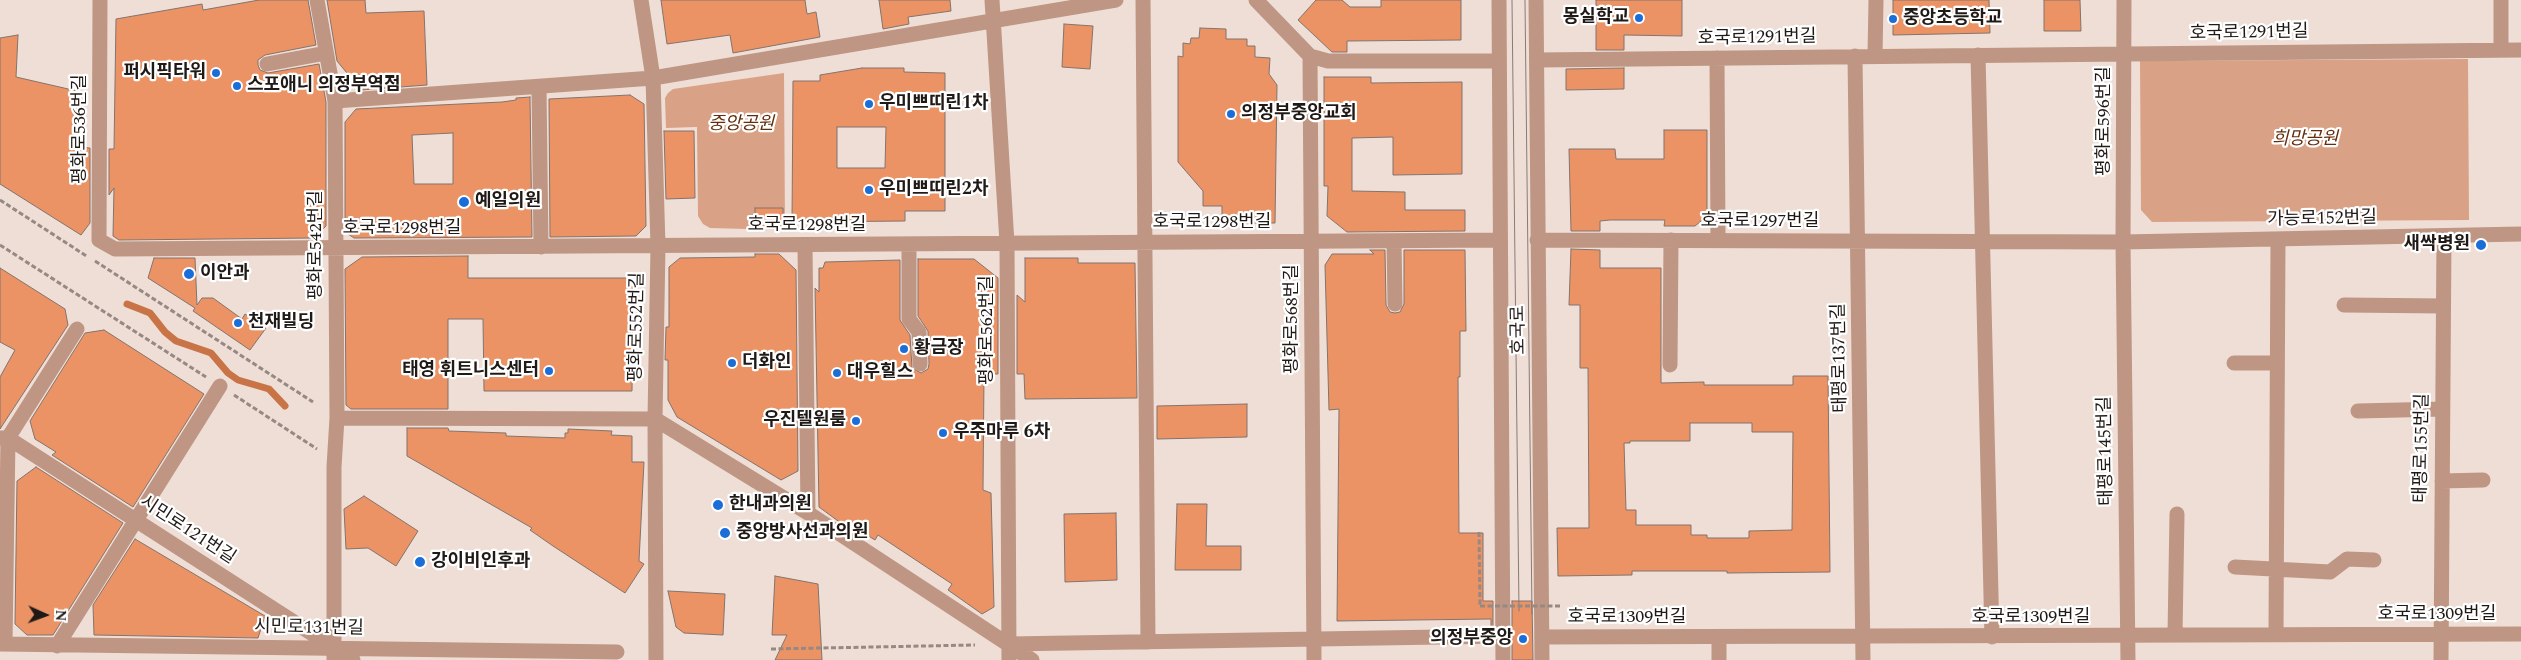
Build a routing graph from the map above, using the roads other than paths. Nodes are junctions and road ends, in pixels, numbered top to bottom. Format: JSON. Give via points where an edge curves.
{"nodes":[{"id":1,"x":100,"y":0,"type":"edge"},
{"id":2,"x":317,"y":0,"type":"edge"},
{"id":3,"x":641,"y":0,"type":"edge"},
{"id":4,"x":992,"y":0,"type":"edge"},
{"id":5,"x":1116,"y":0,"type":"edge"},
{"id":6,"x":1143,"y":0,"type":"edge"},
{"id":7,"x":1256,"y":0,"type":"edge"},
{"id":8,"x":1499,"y":0,"type":"edge"},
{"id":9,"x":1536,"y":0,"type":"edge"},
{"id":10,"x":1876,"y":0,"type":"edge"},
{"id":11,"x":2124,"y":0,"type":"edge"},
{"id":12,"x":2500,"y":0,"type":"edge"},
{"id":13,"x":995,"y":21,"type":"junction"},
{"id":14,"x":2501,"y":50,"type":"junction"},
{"id":15,"x":2521,"y":50,"type":"edge"},
{"id":16,"x":326,"y":53,"type":"junction"},
{"id":17,"x":2124,"y":54,"type":"junction"},
{"id":18,"x":1978,"y":55,"type":"junction"},
{"id":19,"x":1310,"y":56,"type":"junction"},
{"id":20,"x":1856,"y":56,"type":"junction"},
{"id":21,"x":1875,"y":56,"type":"junction"},
{"id":22,"x":1717,"y":58,"type":"junction"},
{"id":23,"x":1537,"y":60,"type":"junction"},
{"id":24,"x":1499,"y":61,"type":"junction"},
{"id":25,"x":268,"y":64,"type":"dead end"},
{"id":26,"x":653,"y":78,"type":"junction"},
{"id":27,"x":540,"y":87,"type":"junction"},
{"id":28,"x":335,"y":101,"type":"junction"},
{"id":29,"x":2521,"y":234,"type":"edge"},
{"id":30,"x":2444,"y":236,"type":"junction"},
{"id":31,"x":2278,"y":239,"type":"junction"},
{"id":32,"x":1394,"y":240,"type":"junction"},
{"id":33,"x":1500,"y":240,"type":"junction"},
{"id":34,"x":1538,"y":240,"type":"junction"},
{"id":35,"x":1671,"y":240,"type":"junction"},
{"id":36,"x":1718,"y":240,"type":"junction"},
{"id":37,"x":1311,"y":241,"type":"junction"},
{"id":38,"x":1858,"y":241,"type":"junction"},
{"id":39,"x":1982,"y":241,"type":"junction"},
{"id":40,"x":1145,"y":242,"type":"junction"},
{"id":41,"x":2123,"y":242,"type":"junction"},
{"id":42,"x":1007,"y":243,"type":"junction"},
{"id":43,"x":909,"y":244,"type":"junction"},
{"id":44,"x":805,"y":245,"type":"junction"},
{"id":45,"x":658,"y":246,"type":"junction"},
{"id":46,"x":541,"y":247,"type":"junction"},
{"id":47,"x":336,"y":248,"type":"junction"},
{"id":48,"x":115,"y":249,"type":"joint"},
{"id":49,"x":1395,"y":304,"type":"dead end"},
{"id":50,"x":2344,"y":305,"type":"dead end"},
{"id":51,"x":2443,"y":306,"type":"junction"},
{"id":52,"x":77,"y":329,"type":"dead end"},
{"id":53,"x":2234,"y":363,"type":"dead end"},
{"id":54,"x":2277,"y":363,"type":"junction"},
{"id":55,"x":920,"y":364,"type":"dead end"},
{"id":56,"x":1670,"y":365,"type":"dead end"},
{"id":57,"x":220,"y":386,"type":"road end"},
{"id":58,"x":2442,"y":409,"type":"junction"},
{"id":59,"x":2358,"y":411,"type":"dead end"},
{"id":60,"x":337,"y":418,"type":"junction"},
{"id":61,"x":655,"y":419,"type":"junction"},
{"id":62,"x":4,"y":438,"type":"edge"},
{"id":63,"x":2483,"y":480,"type":"dead end"},
{"id":64,"x":2442,"y":481,"type":"junction"},
{"id":65,"x":808,"y":513,"type":"junction"},
{"id":66,"x":2177,"y":514,"type":"dead end"},
{"id":67,"x":136,"y":520,"type":"junction"},
{"id":68,"x":2374,"y":560,"type":"dead end"},
{"id":69,"x":2236,"y":567,"type":"dead end"},
{"id":70,"x":2276,"y":567,"type":"junction"},
{"id":71,"x":2440,"y":633,"type":"junction"},
{"id":72,"x":2276,"y":634,"type":"junction"},
{"id":73,"x":2521,"y":634,"type":"edge"},
{"id":74,"x":2175,"y":635,"type":"junction"},
{"id":75,"x":1503,"y":636,"type":"junction"},
{"id":76,"x":2127,"y":636,"type":"junction"},
{"id":77,"x":1542,"y":637,"type":"junction"},
{"id":78,"x":1719,"y":637,"type":"junction"},
{"id":79,"x":1863,"y":637,"type":"junction"},
{"id":80,"x":1992,"y":637,"type":"junction"},
{"id":81,"x":1313,"y":639,"type":"junction"},
{"id":82,"x":1148,"y":642,"type":"junction"},
{"id":83,"x":2,"y":644,"type":"edge"},
{"id":84,"x":1008,"y":644,"type":"junction"},
{"id":85,"x":57,"y":646,"type":"junction"},
{"id":86,"x":617,"y":652,"type":"dead end"},
{"id":87,"x":334,"y":654,"type":"edge"},
{"id":88,"x":656,"y":657,"type":"edge"},
{"id":89,"x":353,"y":660,"type":"edge"},
{"id":90,"x":1009,"y":660,"type":"edge"},
{"id":91,"x":1032,"y":660,"type":"edge"},
{"id":92,"x":1314,"y":660,"type":"edge"},
{"id":93,"x":1503,"y":660,"type":"edge"},
{"id":94,"x":1542,"y":660,"type":"edge"},
{"id":95,"x":1719,"y":660,"type":"edge"},
{"id":96,"x":1863,"y":660,"type":"edge"},
{"id":97,"x":2128,"y":660,"type":"edge"},
{"id":98,"x":2441,"y":660,"type":"edge"}],
"edges":[{"from":1,"to":48,"type":"street","name":"평화로536번길","via":[[99,240]]},
{"from":2,"to":16,"type":"street","name":"평화로542번길"},
{"from":3,"to":26,"type":"street","name":"평화로552번길"},
{"from":4,"to":13,"type":"street","name":"평화로562번길"},
{"from":5,"to":13,"type":"street"},
{"from":6,"to":40,"type":"street"},
{"from":7,"to":19,"type":"street"},
{"from":8,"to":24,"type":"street","name":"호국로"},
{"from":9,"to":23,"type":"street","name":"호국로"},
{"from":10,"to":21,"type":"street"},
{"from":11,"to":17,"type":"street","name":"평화로596번길"},
{"from":12,"to":14,"type":"street"},
{"from":13,"to":26,"type":"street"},
{"from":13,"to":42,"type":"street","name":"평화로562번길"},
{"from":14,"to":15,"type":"street","name":"호국로1291번길"},
{"from":14,"to":17,"type":"street","name":"호국로1291번길"},
{"from":16,"to":25,"type":"street"},
{"from":16,"to":28,"type":"street","name":"평화로542번길"},
{"from":17,"to":18,"type":"street","name":"호국로1291번길"},
{"from":17,"to":41,"type":"street","name":"평화로596번길"},
{"from":18,"to":21,"type":"street","name":"호국로1291번길"},
{"from":18,"to":39,"type":"street"},
{"from":19,"to":24,"type":"street","via":[[1328,61]]},
{"from":19,"to":37,"type":"street","name":"평화로568번길"},
{"from":20,"to":21,"type":"street","name":"호국로1291번길"},
{"from":20,"to":22,"type":"street","name":"호국로1291번길"},
{"from":20,"to":38,"type":"street","name":"태평로137번길"},
{"from":22,"to":23,"type":"street","name":"호국로1291번길"},
{"from":22,"to":36,"type":"street"},
{"from":23,"to":34,"type":"street","name":"호국로"},
{"from":24,"to":33,"type":"street","name":"호국로"},
{"from":26,"to":27,"type":"street"},
{"from":26,"to":45,"type":"street","name":"평화로552번길"},
{"from":27,"to":28,"type":"street"},
{"from":27,"to":46,"type":"street"},
{"from":28,"to":47,"type":"street","name":"평화로542번길"},
{"from":29,"to":30,"type":"street","name":"가능로152번길"},
{"from":30,"to":31,"type":"street","name":"가능로152번길"},
{"from":30,"to":51,"type":"street","name":"태평로155번길"},
{"from":31,"to":41,"type":"street","name":"가능로152번길"},
{"from":31,"to":54,"type":"street"},
{"from":32,"to":33,"type":"street","name":"호국로1298번길"},
{"from":32,"to":37,"type":"street","name":"호국로1298번길"},
{"from":32,"to":49,"type":"street"},
{"from":33,"to":75,"type":"street","name":"호국로"},
{"from":34,"to":35,"type":"street","name":"호국로1297번길"},
{"from":34,"to":77,"type":"street","name":"호국로"},
{"from":35,"to":36,"type":"street","name":"호국로1297번길"},
{"from":35,"to":56,"type":"street"},
{"from":36,"to":38,"type":"street","name":"호국로1297번길"},
{"from":37,"to":40,"type":"street","name":"호국로1298번길"},
{"from":37,"to":81,"type":"street","name":"평화로568번길"},
{"from":38,"to":39,"type":"street","name":"호국로1297번길"},
{"from":38,"to":79,"type":"street","name":"태평로137번길"},
{"from":39,"to":41,"type":"street","name":"호국로1297번길"},
{"from":39,"to":80,"type":"street"},
{"from":40,"to":42,"type":"street","name":"호국로1298번길"},
{"from":40,"to":82,"type":"street"},
{"from":41,"to":76,"type":"street","name":"태평로145번길"},
{"from":42,"to":43,"type":"street","name":"호국로1298번길"},
{"from":42,"to":84,"type":"street","name":"평화로562번길"},
{"from":43,"to":44,"type":"street","name":"호국로1298번길"},
{"from":43,"to":55,"type":"street","via":[[909,319],[919,332]]},
{"from":44,"to":45,"type":"street","name":"호국로1298번길"},
{"from":44,"to":65,"type":"street"},
{"from":45,"to":46,"type":"street","name":"호국로1298번길"},
{"from":45,"to":61,"type":"street","name":"평화로552번길"},
{"from":46,"to":47,"type":"street","name":"호국로1298번길"},
{"from":47,"to":48,"type":"street","name":"호국로1298번길"},
{"from":47,"to":60,"type":"street","name":"평화로542번길"},
{"from":50,"to":51,"type":"street"},
{"from":51,"to":58,"type":"street","name":"태평로155번길"},
{"from":52,"to":62,"type":"street"},
{"from":53,"to":54,"type":"street"},
{"from":54,"to":70,"type":"street"},
{"from":57,"to":67,"type":"street"},
{"from":58,"to":59,"type":"street"},
{"from":58,"to":64,"type":"street","name":"태평로155번길"},
{"from":60,"to":61,"type":"street"},
{"from":60,"to":87,"type":"street","name":"평화로542번길"},
{"from":61,"to":65,"type":"street"},
{"from":61,"to":88,"type":"street","name":"평화로552번길"},
{"from":62,"to":67,"type":"street","name":"시민로121번길"},
{"from":62,"to":83,"type":"street"},
{"from":63,"to":64,"type":"street"},
{"from":64,"to":71,"type":"street","name":"태평로155번길"},
{"from":65,"to":84,"type":"street"},
{"from":66,"to":74,"type":"street"},
{"from":67,"to":85,"type":"street"},
{"from":67,"to":87,"type":"street","name":"시민로121번길"},
{"from":68,"to":70,"type":"street","via":[[2347,559],[2330,572]]},
{"from":69,"to":70,"type":"street"},
{"from":70,"to":72,"type":"street"},
{"from":71,"to":72,"type":"street","name":"호국로1309번길"},
{"from":71,"to":73,"type":"street","name":"호국로1309번길"},
{"from":71,"to":98,"type":"street","name":"태평로155번길"},
{"from":72,"to":74,"type":"street","name":"호국로1309번길"},
{"from":74,"to":76,"type":"street","name":"호국로1309번길"},
{"from":75,"to":81,"type":"street"},
{"from":75,"to":93,"type":"street","name":"호국로"},
{"from":76,"to":80,"type":"street","name":"호국로1309번길"},
{"from":76,"to":97,"type":"street","name":"태평로145번길"},
{"from":77,"to":78,"type":"street","name":"호국로1309번길"},
{"from":77,"to":94,"type":"street","name":"호국로"},
{"from":78,"to":79,"type":"street","name":"호국로1309번길"},
{"from":78,"to":95,"type":"street"},
{"from":79,"to":80,"type":"street","name":"호국로1309번길"},
{"from":79,"to":96,"type":"street","name":"태평로137번길"},
{"from":81,"to":82,"type":"street"},
{"from":81,"to":92,"type":"street","name":"평화로568번길"},
{"from":82,"to":84,"type":"street"},
{"from":83,"to":85,"type":"street","name":"시민로131번길"},
{"from":84,"to":90,"type":"street","name":"평화로562번길"},
{"from":84,"to":91,"type":"street"},
{"from":85,"to":87,"type":"street","name":"시민로131번길"},
{"from":86,"to":87,"type":"street","name":"시민로131번길"},
{"from":87,"to":89,"type":"street","name":"시민로121번길"}]}
